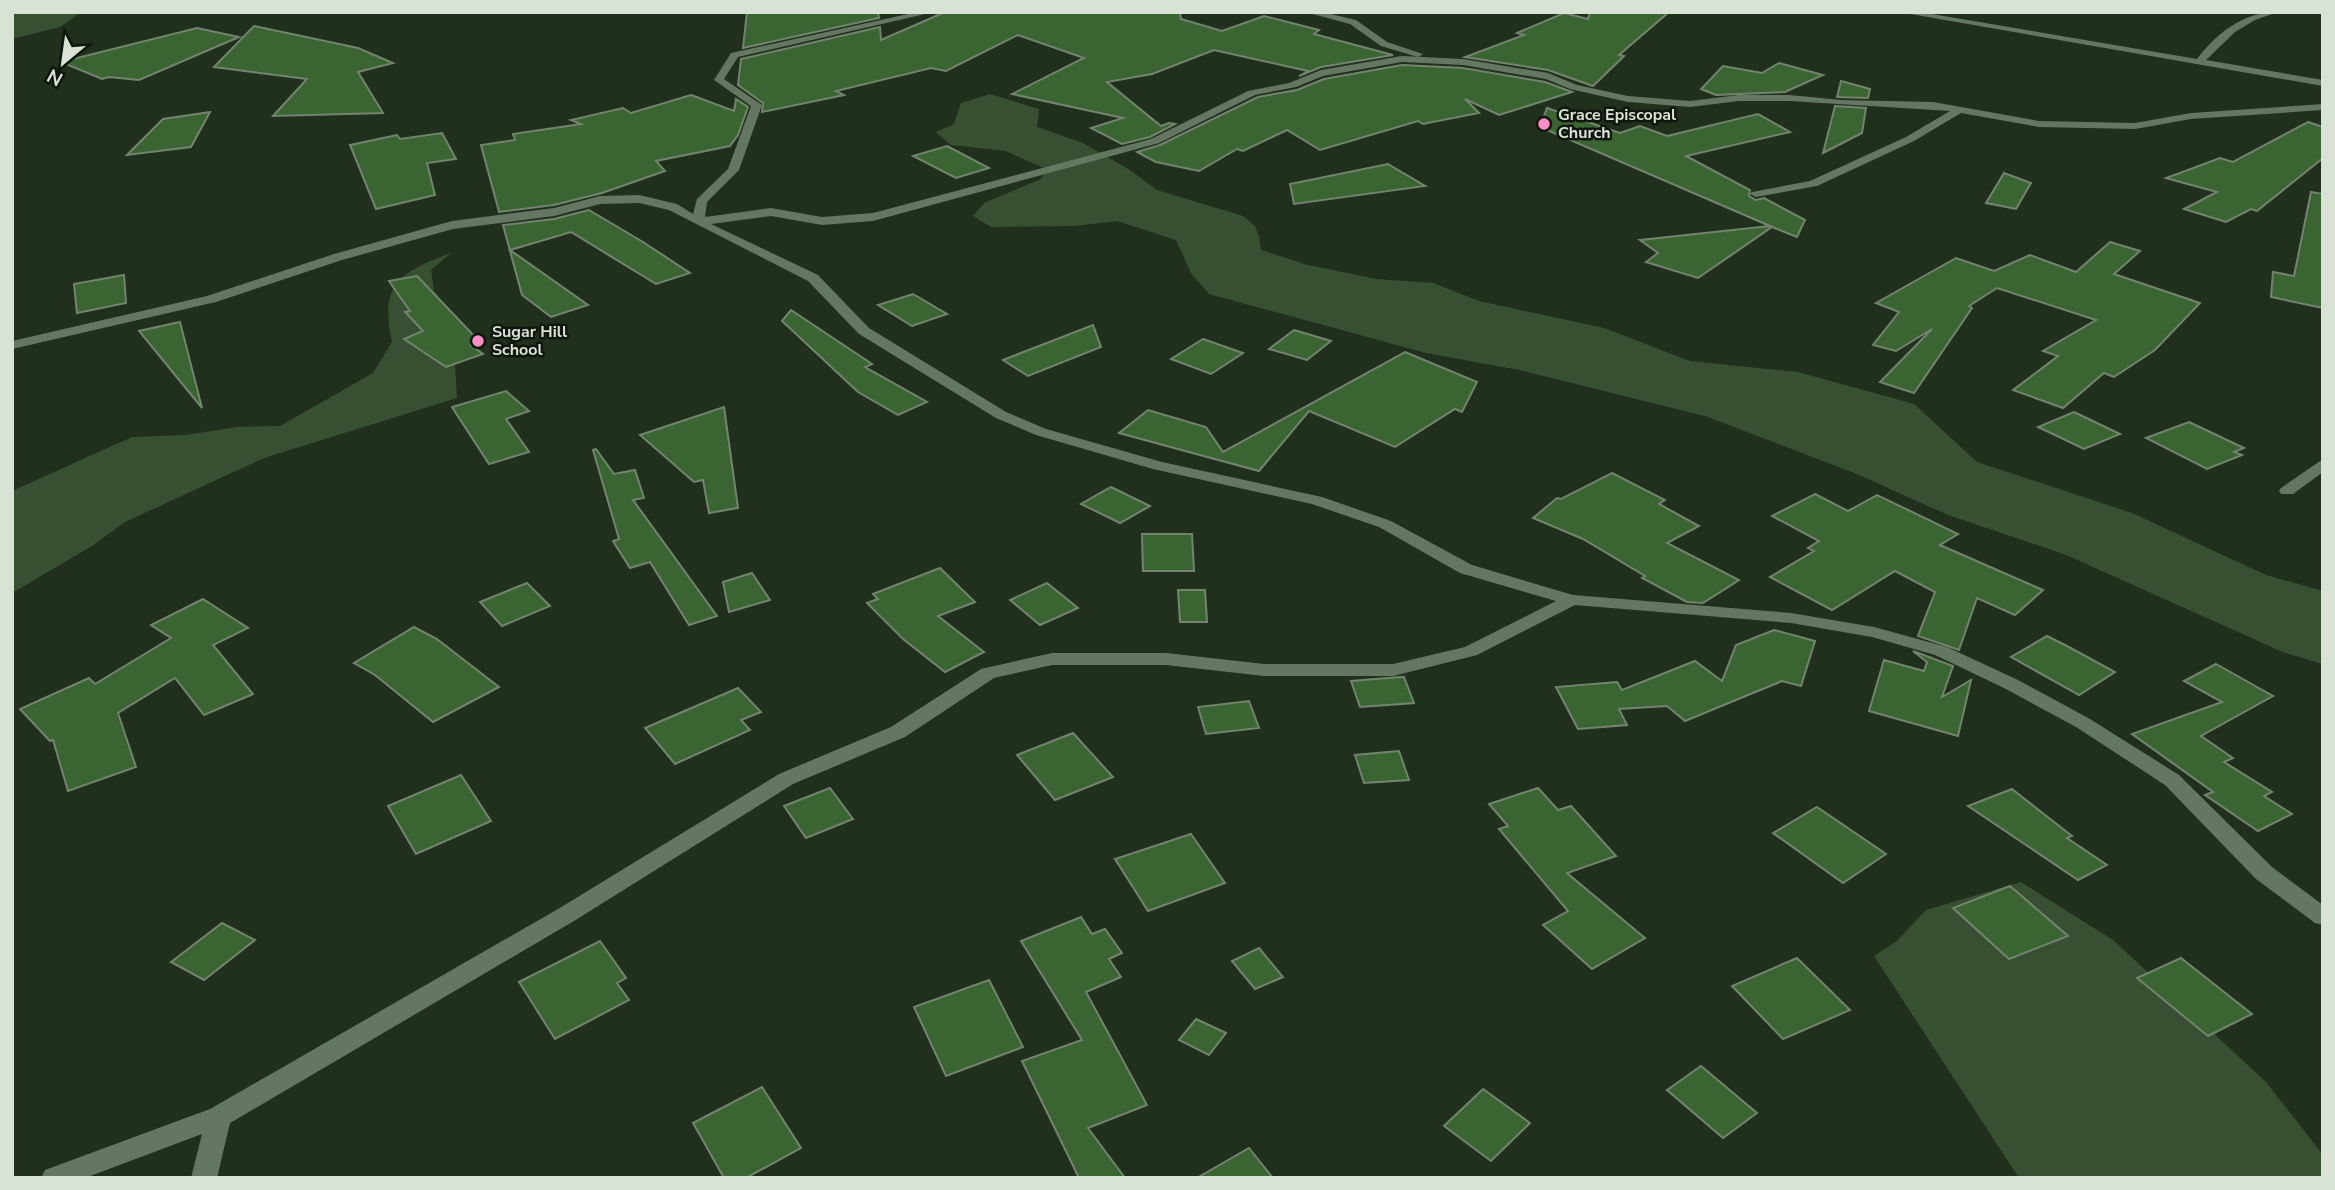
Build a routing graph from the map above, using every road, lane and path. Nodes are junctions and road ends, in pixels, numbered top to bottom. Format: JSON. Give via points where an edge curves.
{"nodes":[{"id":1,"x":930,"y":12,"type":"edge"},
{"id":2,"x":1308,"y":12,"type":"edge"},
{"id":3,"x":1903,"y":12,"type":"edge"},
{"id":4,"x":2274,"y":12,"type":"edge"},
{"id":5,"x":1441,"y":61,"type":"junction"},
{"id":6,"x":2199,"y":62,"type":"junction"},
{"id":7,"x":2323,"y":83,"type":"edge"},
{"id":8,"x":2323,"y":107,"type":"edge"},
{"id":9,"x":1959,"y":110,"type":"junction"},
{"id":10,"x":1756,"y":194,"type":"dead end"},
{"id":11,"x":698,"y":222,"type":"junction"},
{"id":12,"x":12,"y":345,"type":"edge"},
{"id":13,"x":2323,"y":464,"type":"edge"},
{"id":14,"x":2287,"y":491,"type":"dead end"},
{"id":15,"x":1572,"y":600,"type":"junction"},
{"id":16,"x":2323,"y":917,"type":"edge"},
{"id":17,"x":219,"y":1118,"type":"junction"},
{"id":18,"x":54,"y":1178,"type":"edge"},
{"id":19,"x":204,"y":1178,"type":"edge"}],
"edges":[{"from":1,"to":11,"type":"street","via":[[734,55],[719,79],[757,105],[733,170],[701,201]]},
{"from":2,"to":5,"type":"street","via":[[1353,22],[1384,44]]},
{"from":3,"to":6,"type":"street"},
{"from":4,"to":6,"type":"street","via":[[2253,15],[2215,42]]},
{"from":5,"to":9,"type":"street","via":[[1548,76],[1628,99],[1690,104],[1790,98]]},
{"from":5,"to":11,"type":"street","via":[[1402,59],[1321,73],[1252,93],[1155,141],[873,217],[822,221],[771,212]]},
{"from":6,"to":7,"type":"street"},
{"from":8,"to":9,"type":"street","via":[[2191,116],[2135,126],[2039,124]]},
{"from":9,"to":10,"type":"street","via":[[1910,139],[1813,184]]},
{"from":11,"to":12,"type":"street","via":[[673,207],[639,199],[600,200],[554,212],[452,225],[211,299]]},
{"from":11,"to":15,"type":"street","via":[[813,278],[863,331],[1041,432],[1103,451],[1316,500],[1385,524],[1466,569]]},
{"from":13,"to":14,"type":"street"},
{"from":15,"to":16,"type":"street","via":[[1791,618],[1874,632],[1941,651],[2084,723],[2172,780],[2264,873]]},
{"from":15,"to":17,"type":"street","via":[[1471,651],[1393,670],[1264,670],[1166,659],[1052,659],[988,673],[898,732],[786,779],[566,915]]},
{"from":17,"to":18,"type":"street"},
{"from":17,"to":19,"type":"street"}]}
